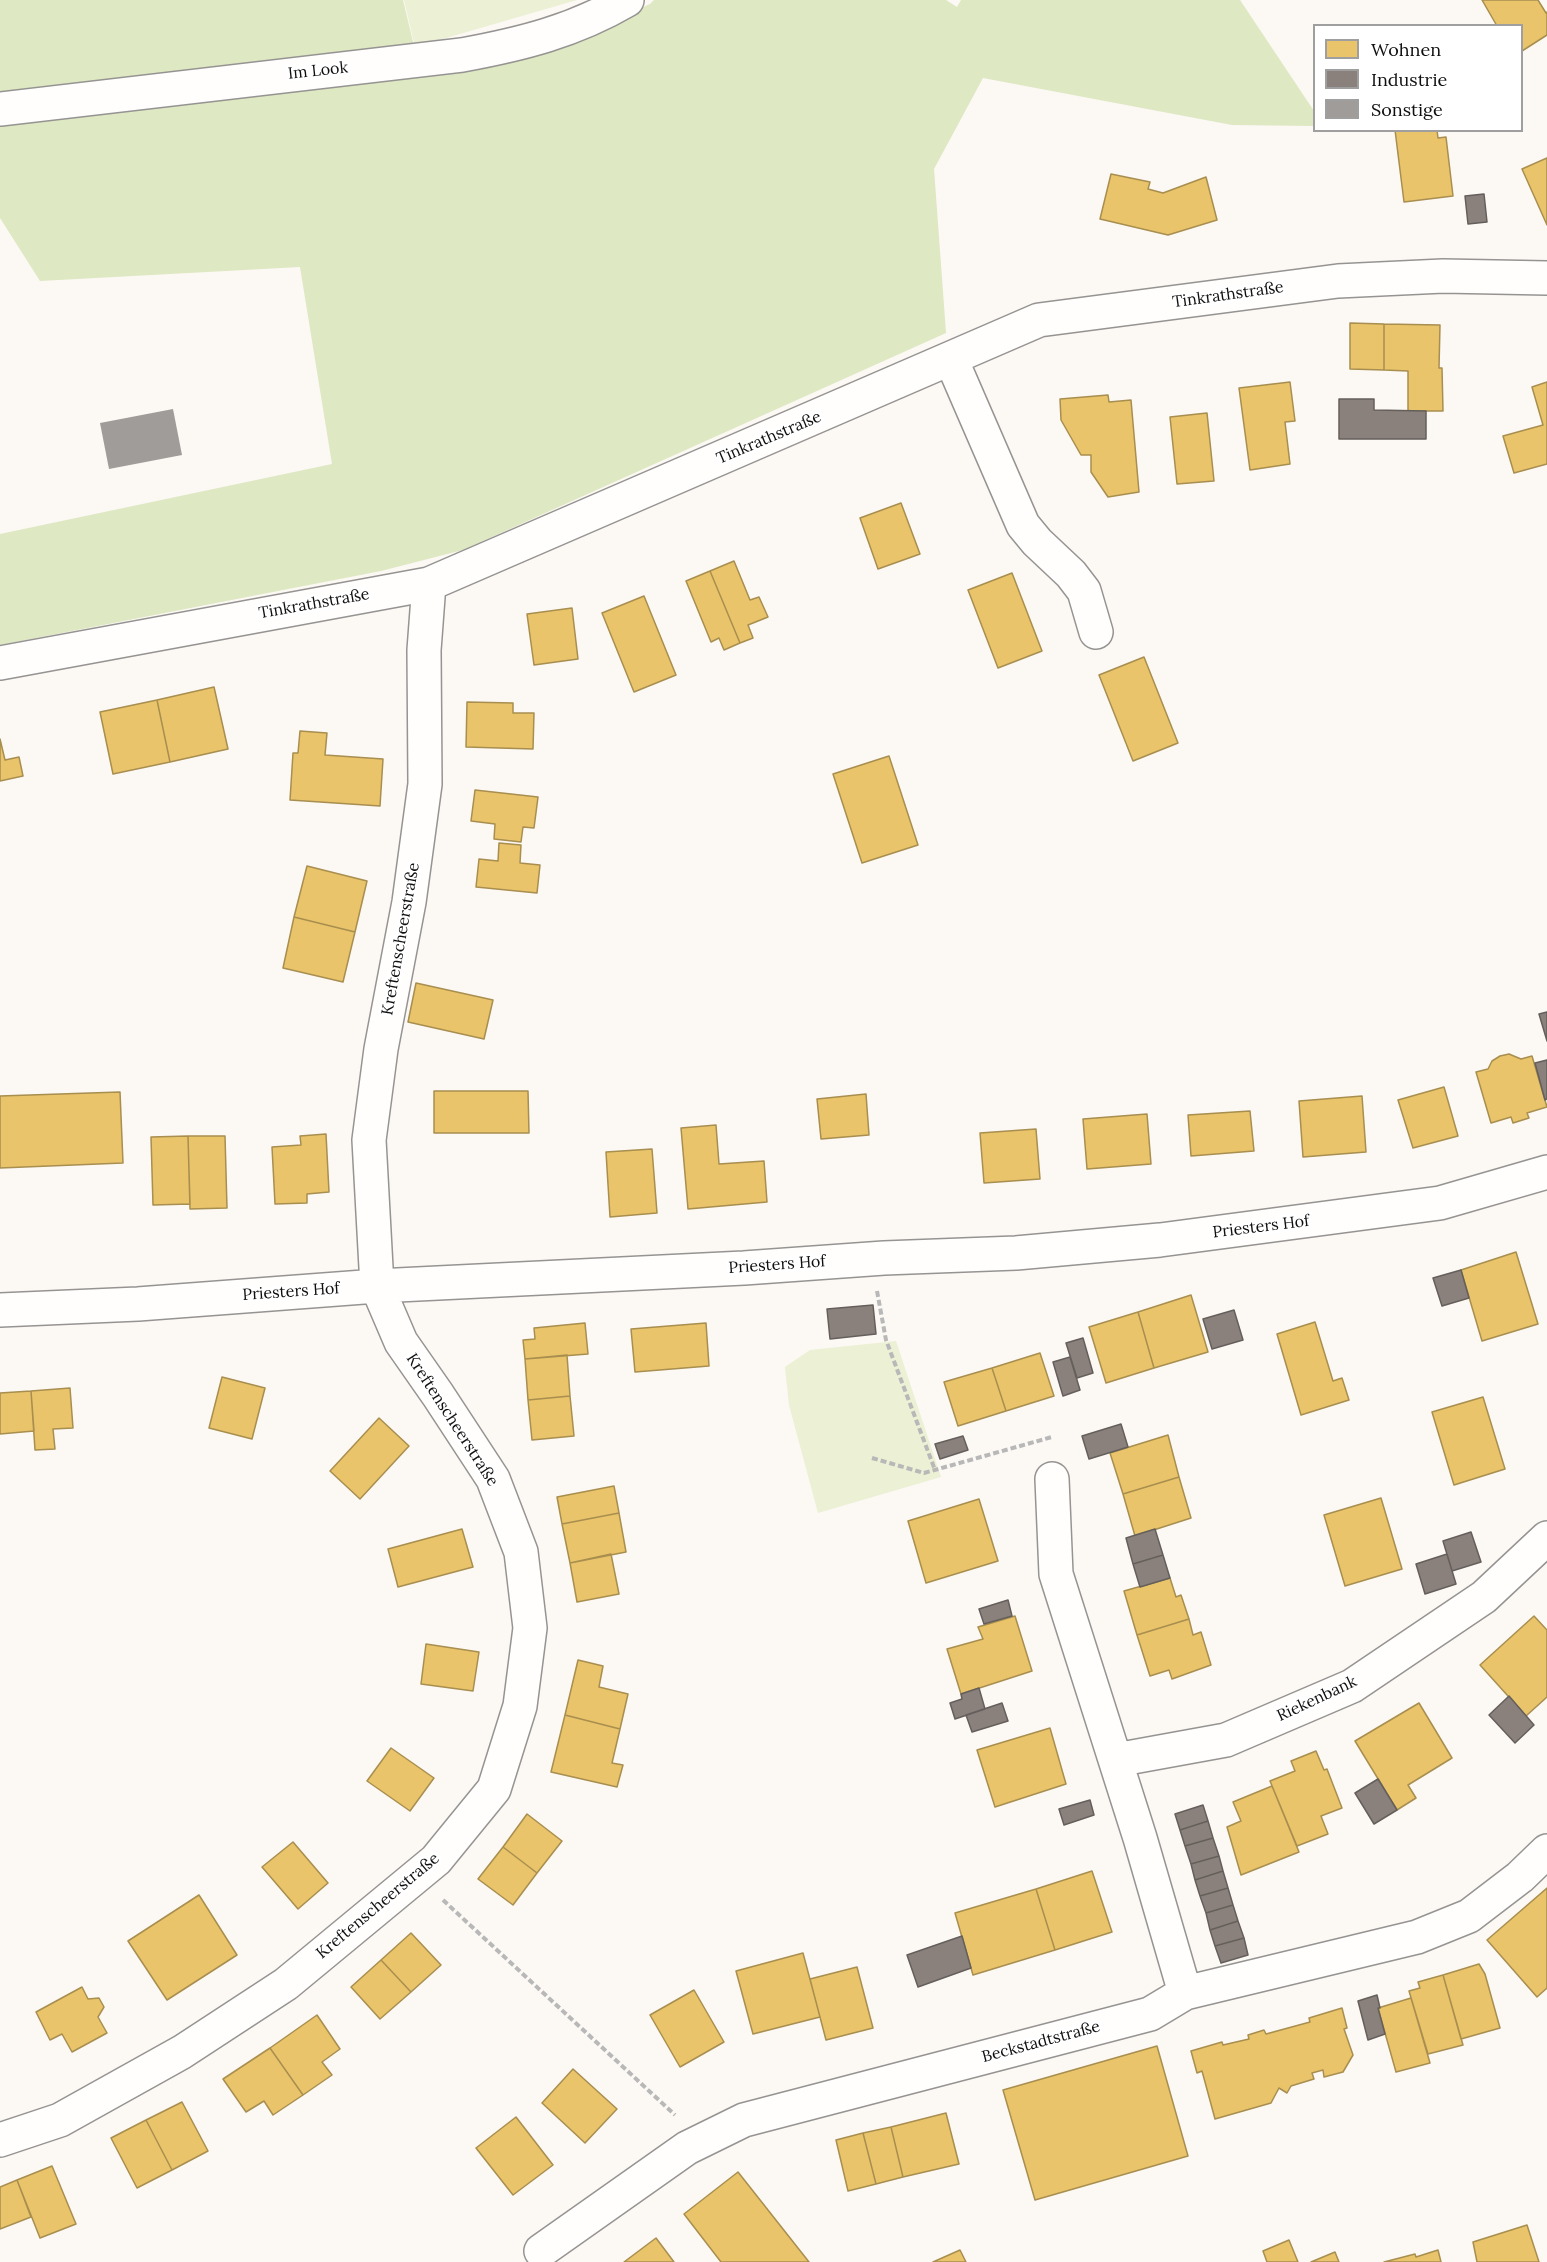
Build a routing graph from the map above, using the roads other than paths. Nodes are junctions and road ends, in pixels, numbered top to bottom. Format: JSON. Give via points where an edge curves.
{"nodes":[{"id":1,"x":627,"y":0,"type":"edge"},
{"id":2,"x":0,"y":109,"type":"edge"},
{"id":3,"x":1547,"y":278,"type":"edge"},
{"id":4,"x":951,"y":359,"type":"junction"},
{"id":5,"x":429,"y":584,"type":"junction"},
{"id":6,"x":1096,"y":632,"type":"dead end"},
{"id":7,"x":0,"y":663,"type":"edge"},
{"id":8,"x":1547,"y":1172,"type":"edge"},
{"id":9,"x":378,"y":1286,"type":"junction"},
{"id":10,"x":0,"y":1310,"type":"edge"},
{"id":11,"x":1052,"y":1479,"type":"dead end"},
{"id":12,"x":1547,"y":1538,"type":"edge"},
{"id":13,"x":1116,"y":1760,"type":"junction"},
{"id":14,"x":1547,"y":1851,"type":"edge"},
{"id":15,"x":1185,"y":1993,"type":"junction"},
{"id":16,"x":0,"y":2140,"type":"edge"},
{"id":17,"x":541,"y":2251,"type":"dead end"}],
"edges":[{"from":1,"to":2,"type":"street","name":"Im Look","via":[[575,26],[517,45],[462,55]]},
{"from":3,"to":4,"type":"street","name":"Tinkrathstraße","via":[[1443,276],[1338,281],[1039,320]]},
{"from":4,"to":5,"type":"street","name":"Tinkrathstraße"},
{"from":4,"to":6,"type":"street","via":[[1023,525],[1084,591]]},
{"from":5,"to":7,"type":"street","name":"Tinkrathstraße"},
{"from":5,"to":9,"type":"street","name":"Kreftenscheerstraße","via":[[424,650],[424,784],[409,902],[381,1049],[369,1140]]},
{"from":8,"to":9,"type":"street","name":"Priesters Hof","via":[[1440,1203],[1160,1240],[1016,1253]]},
{"from":9,"to":10,"type":"street","name":"Priesters Hof"},
{"from":9,"to":16,"type":"street","name":"Kreftenscheerstraße","via":[[401,1342],[493,1479],[521,1552],[530,1628],[520,1706],[494,1789],[435,1860],[286,1984],[182,2052],[60,2120]]},
{"from":11,"to":13,"type":"street","via":[[1056,1574]]},
{"from":12,"to":13,"type":"street","name":"Riekenbank","via":[[1484,1596],[1352,1686],[1226,1740]]},
{"from":13,"to":15,"type":"street"},
{"from":14,"to":15,"type":"street","name":"Beckstadtstraße","via":[[1469,1916],[1417,1937]]},
{"from":15,"to":17,"type":"street","name":"Beckstadtstraße","via":[[1150,2014],[744,2120],[687,2148]]}]}
